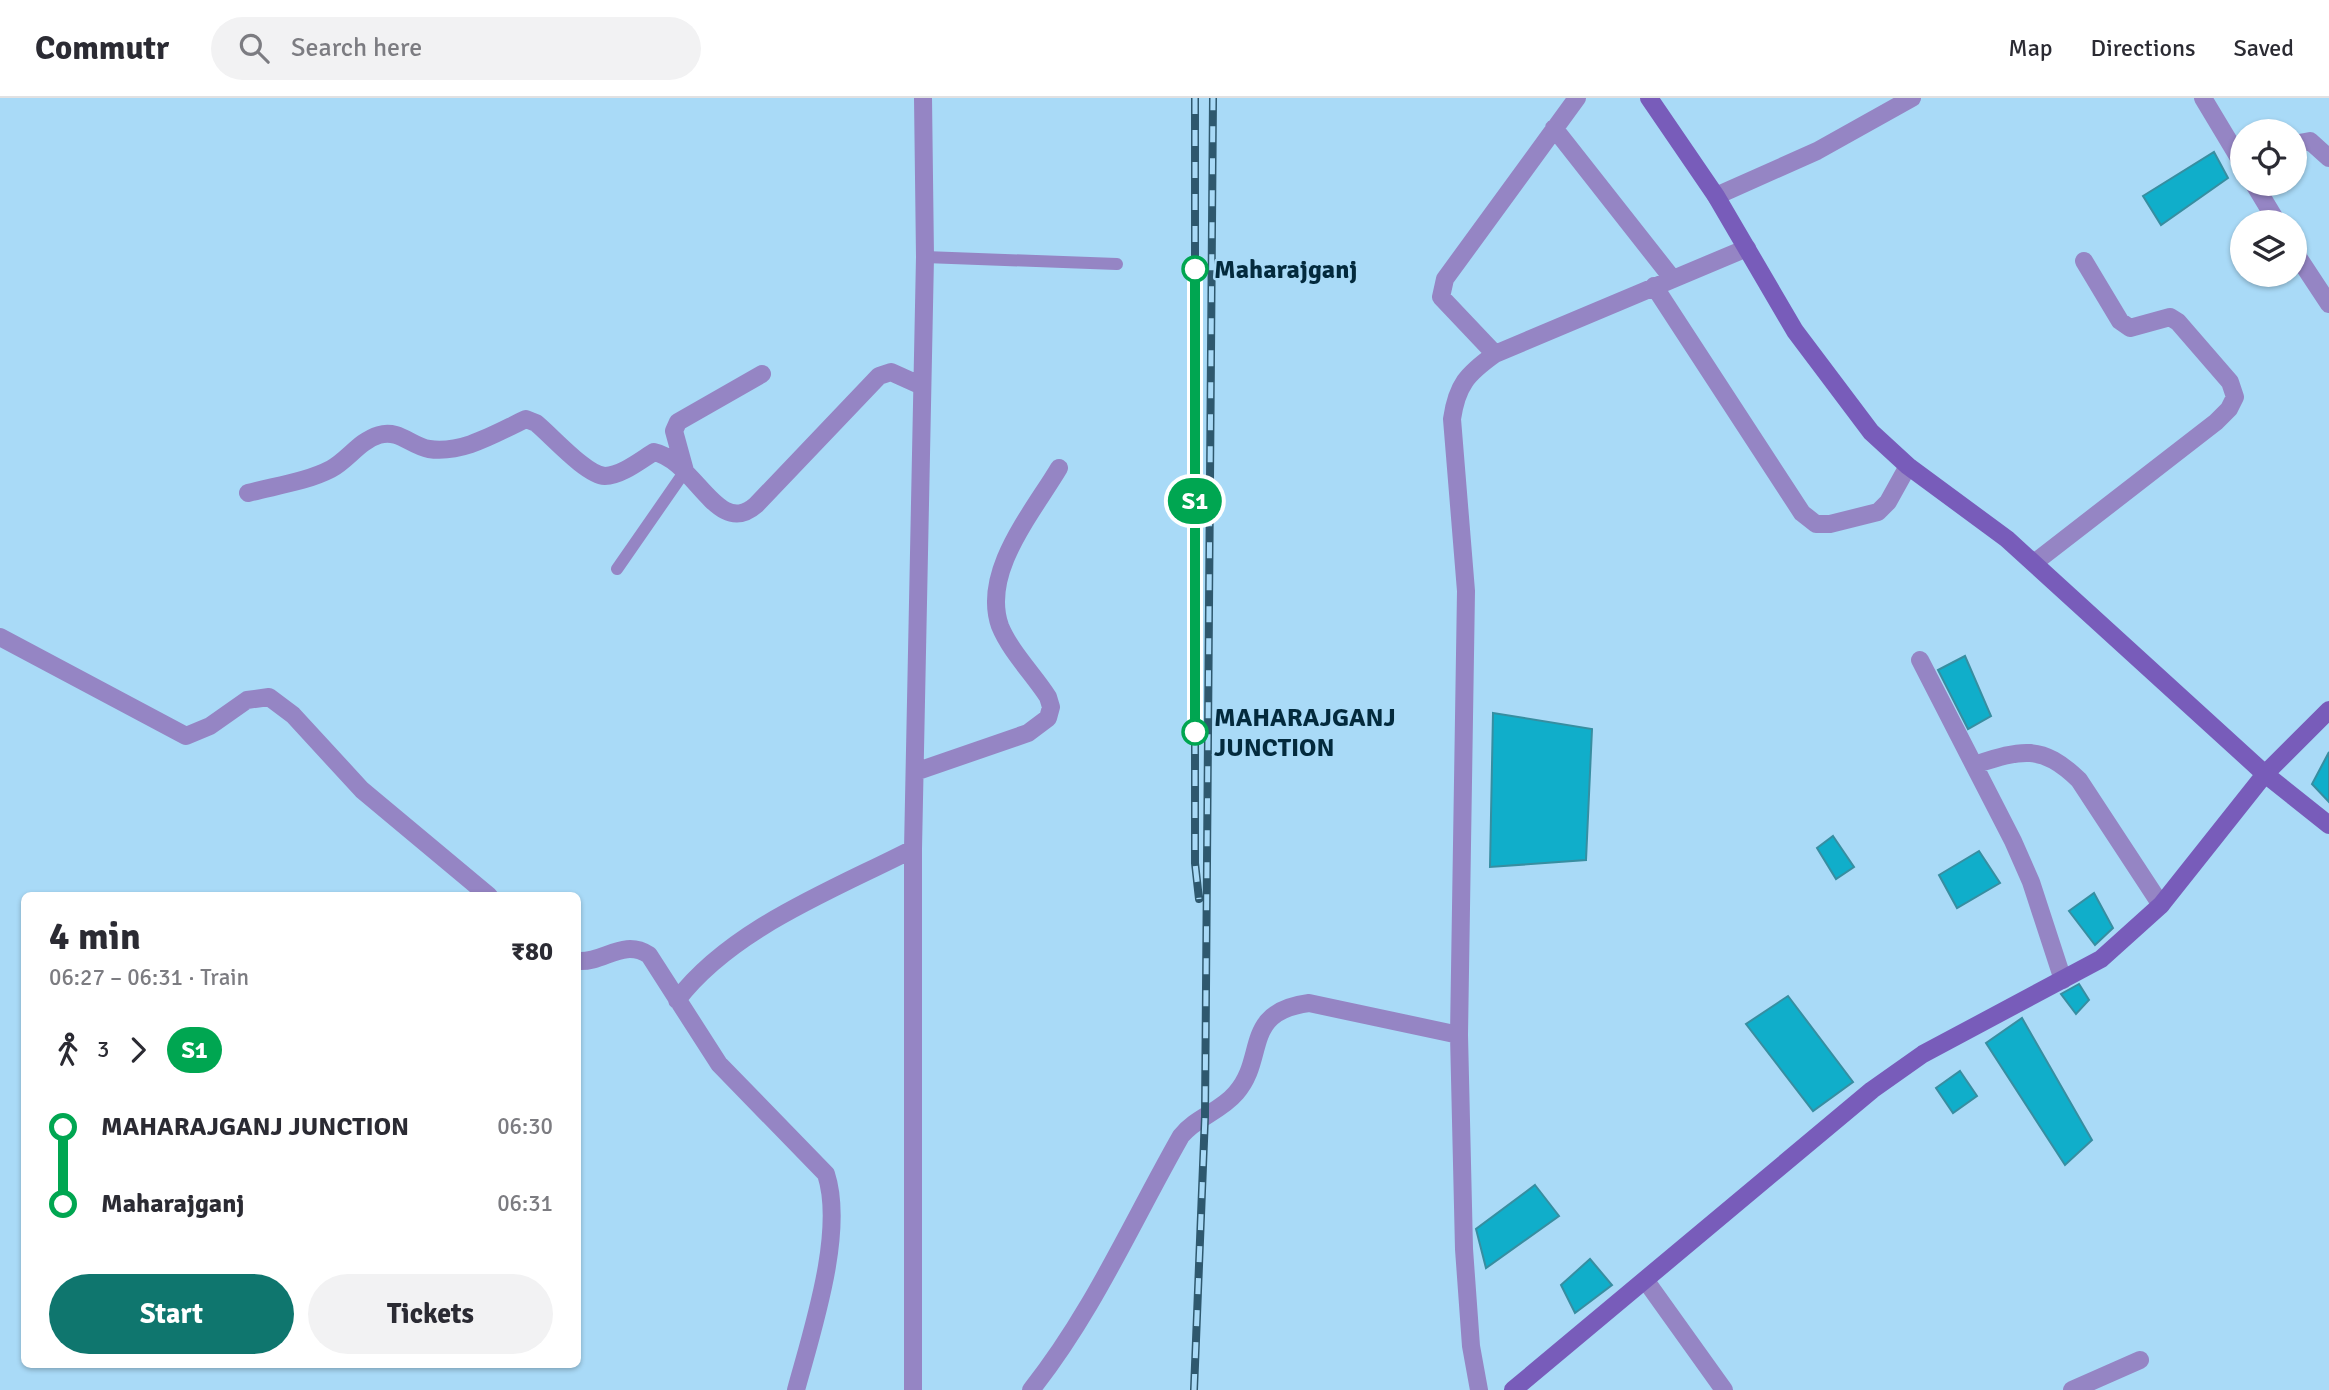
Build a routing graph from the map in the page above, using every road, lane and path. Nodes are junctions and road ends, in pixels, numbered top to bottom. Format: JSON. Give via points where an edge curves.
{"nodes":[{"id":1,"x":923,"y":98,"type":"edge"},
{"id":2,"x":1577,"y":98,"type":"edge"},
{"id":3,"x":1649,"y":98,"type":"edge"},
{"id":4,"x":1912,"y":98,"type":"edge"},
{"id":5,"x":2203,"y":98,"type":"edge"},
{"id":6,"x":1554,"y":128,"type":"junction"},
{"id":7,"x":2307,"y":142,"type":"edge"},
{"id":8,"x":2230,"y":143,"type":"edge"},
{"id":9,"x":2329,"y":158,"type":"edge"},
{"id":10,"x":1716,"y":196,"type":"junction"},
{"id":11,"x":1747,"y":248,"type":"junction"},
{"id":12,"x":925,"y":257,"type":"junction"},
{"id":13,"x":2084,"y":261,"type":"dead end"},
{"id":14,"x":1117,"y":264,"type":"dead end"},
{"id":15,"x":2307,"y":271,"type":"edge"},
{"id":16,"x":1672,"y":278,"type":"junction"},
{"id":17,"x":1654,"y":286,"type":"junction"},
{"id":18,"x":2329,"y":304,"type":"edge"},
{"id":19,"x":1494,"y":354,"type":"junction"},
{"id":20,"x":762,"y":374,"type":"dead end"},
{"id":21,"x":922,"y":386,"type":"junction"},
{"id":22,"x":1908,"y":466,"type":"junction"},
{"id":23,"x":1059,"y":468,"type":"dead end"},
{"id":24,"x":685,"y":471,"type":"junction"},
{"id":25,"x":248,"y":494,"type":"dead end"},
{"id":26,"x":2034,"y":562,"type":"junction"},
{"id":27,"x":617,"y":569,"type":"dead end"},
{"id":28,"x":0,"y":637,"type":"edge"},
{"id":29,"x":1920,"y":660,"type":"dead end"},
{"id":30,"x":2329,"y":710,"type":"edge"},
{"id":31,"x":1974,"y":765,"type":"junction"},
{"id":32,"x":915,"y":772,"type":"junction"},
{"id":33,"x":2265,"y":774,"type":"junction"},
{"id":34,"x":2329,"y":825,"type":"edge"},
{"id":35,"x":913,"y":849,"type":"junction"},
{"id":36,"x":484,"y":892,"type":"edge"},
{"id":37,"x":2161,"y":905,"type":"junction"},
{"id":38,"x":581,"y":961,"type":"edge"},
{"id":39,"x":2063,"y":979,"type":"junction"},
{"id":40,"x":677,"y":1000,"type":"junction"},
{"id":41,"x":1458,"y":1035,"type":"junction"},
{"id":42,"x":1646,"y":1281,"type":"junction"},
{"id":43,"x":2140,"y":1360,"type":"dead end"},
{"id":44,"x":796,"y":1390,"type":"edge"},
{"id":45,"x":913,"y":1390,"type":"edge"},
{"id":46,"x":1031,"y":1390,"type":"edge"},
{"id":47,"x":1479,"y":1390,"type":"edge"},
{"id":48,"x":1513,"y":1390,"type":"edge"},
{"id":49,"x":1724,"y":1390,"type":"edge"},
{"id":50,"x":2072,"y":1390,"type":"edge"}],
"edges":[{"from":1,"to":12,"type":"street"},
{"from":2,"to":6,"type":"street"},
{"from":3,"to":10,"type":"street"},
{"from":4,"to":10,"type":"street","via":[[1817,151]]},
{"from":5,"to":8,"type":"street"},
{"from":6,"to":16,"type":"street"},
{"from":6,"to":19,"type":"street","via":[[1445,279],[1441,297]]},
{"from":7,"to":9,"type":"street"},
{"from":10,"to":11,"type":"street"},
{"from":11,"to":16,"type":"street"},
{"from":11,"to":22,"type":"street","via":[[1814,359],[1871,432]]},
{"from":12,"to":14,"type":"lane"},
{"from":12,"to":21,"type":"street"},
{"from":13,"to":26,"type":"street","via":[[2120,321],[2130,328],[2170,317],[2178,322],[2230,382],[2235,397],[2216,422]]},
{"from":15,"to":18,"type":"street"},
{"from":16,"to":17,"type":"street"},
{"from":17,"to":19,"type":"street"},
{"from":17,"to":22,"type":"street","via":[[1802,513],[1815,524],[1878,512]]},
{"from":19,"to":41,"type":"street","via":[[1473,370],[1456,393],[1452,419],[1466,591]]},
{"from":20,"to":24,"type":"street","via":[[678,422],[674,431]]},
{"from":21,"to":24,"type":"street","via":[[891,372],[879,376],[746,513],[734,516],[723,511]]},
{"from":21,"to":32,"type":"street"},
{"from":22,"to":26,"type":"street"},
{"from":23,"to":32,"type":"street","via":[[1010,551],[997,593],[1001,626],[1048,697],[1048,718],[1028,733]]},
{"from":24,"to":25,"type":"street","via":[[664,454],[654,452],[605,476],[593,472],[526,419],[444,450],[426,448],[393,433],[380,435],[323,473]]},
{"from":24,"to":27,"type":"lane"},
{"from":26,"to":33,"type":"street"},
{"from":28,"to":36,"type":"street","via":[[186,736],[210,726],[247,700],[269,697],[293,715],[362,790]]},
{"from":29,"to":31,"type":"street"},
{"from":30,"to":33,"type":"street"},
{"from":31,"to":37,"type":"street","via":[[2015,752],[2041,753],[2061,762],[2079,780]]},
{"from":31,"to":39,"type":"street","via":[[2031,882]]},
{"from":32,"to":35,"type":"street"},
{"from":33,"to":34,"type":"street"},
{"from":33,"to":37,"type":"street"},
{"from":35,"to":40,"type":"street","via":[[740,940],[711,961]]},
{"from":35,"to":45,"type":"street"},
{"from":37,"to":39,"type":"street","via":[[2101,959]]},
{"from":38,"to":40,"type":"street","via":[[638,947],[649,955]]},
{"from":39,"to":42,"type":"street","via":[[1923,1054],[1872,1090]]},
{"from":40,"to":44,"type":"street","via":[[719,1064],[826,1174],[833,1195],[819,1307]]},
{"from":41,"to":46,"type":"street","via":[[1309,1003],[1286,1006],[1270,1020],[1255,1044],[1238,1091],[1181,1136],[1107,1278]]},
{"from":41,"to":47,"type":"street","via":[[1466,1300]]},
{"from":42,"to":48,"type":"street"},
{"from":42,"to":49,"type":"street"},
{"from":43,"to":50,"type":"street"}]}
